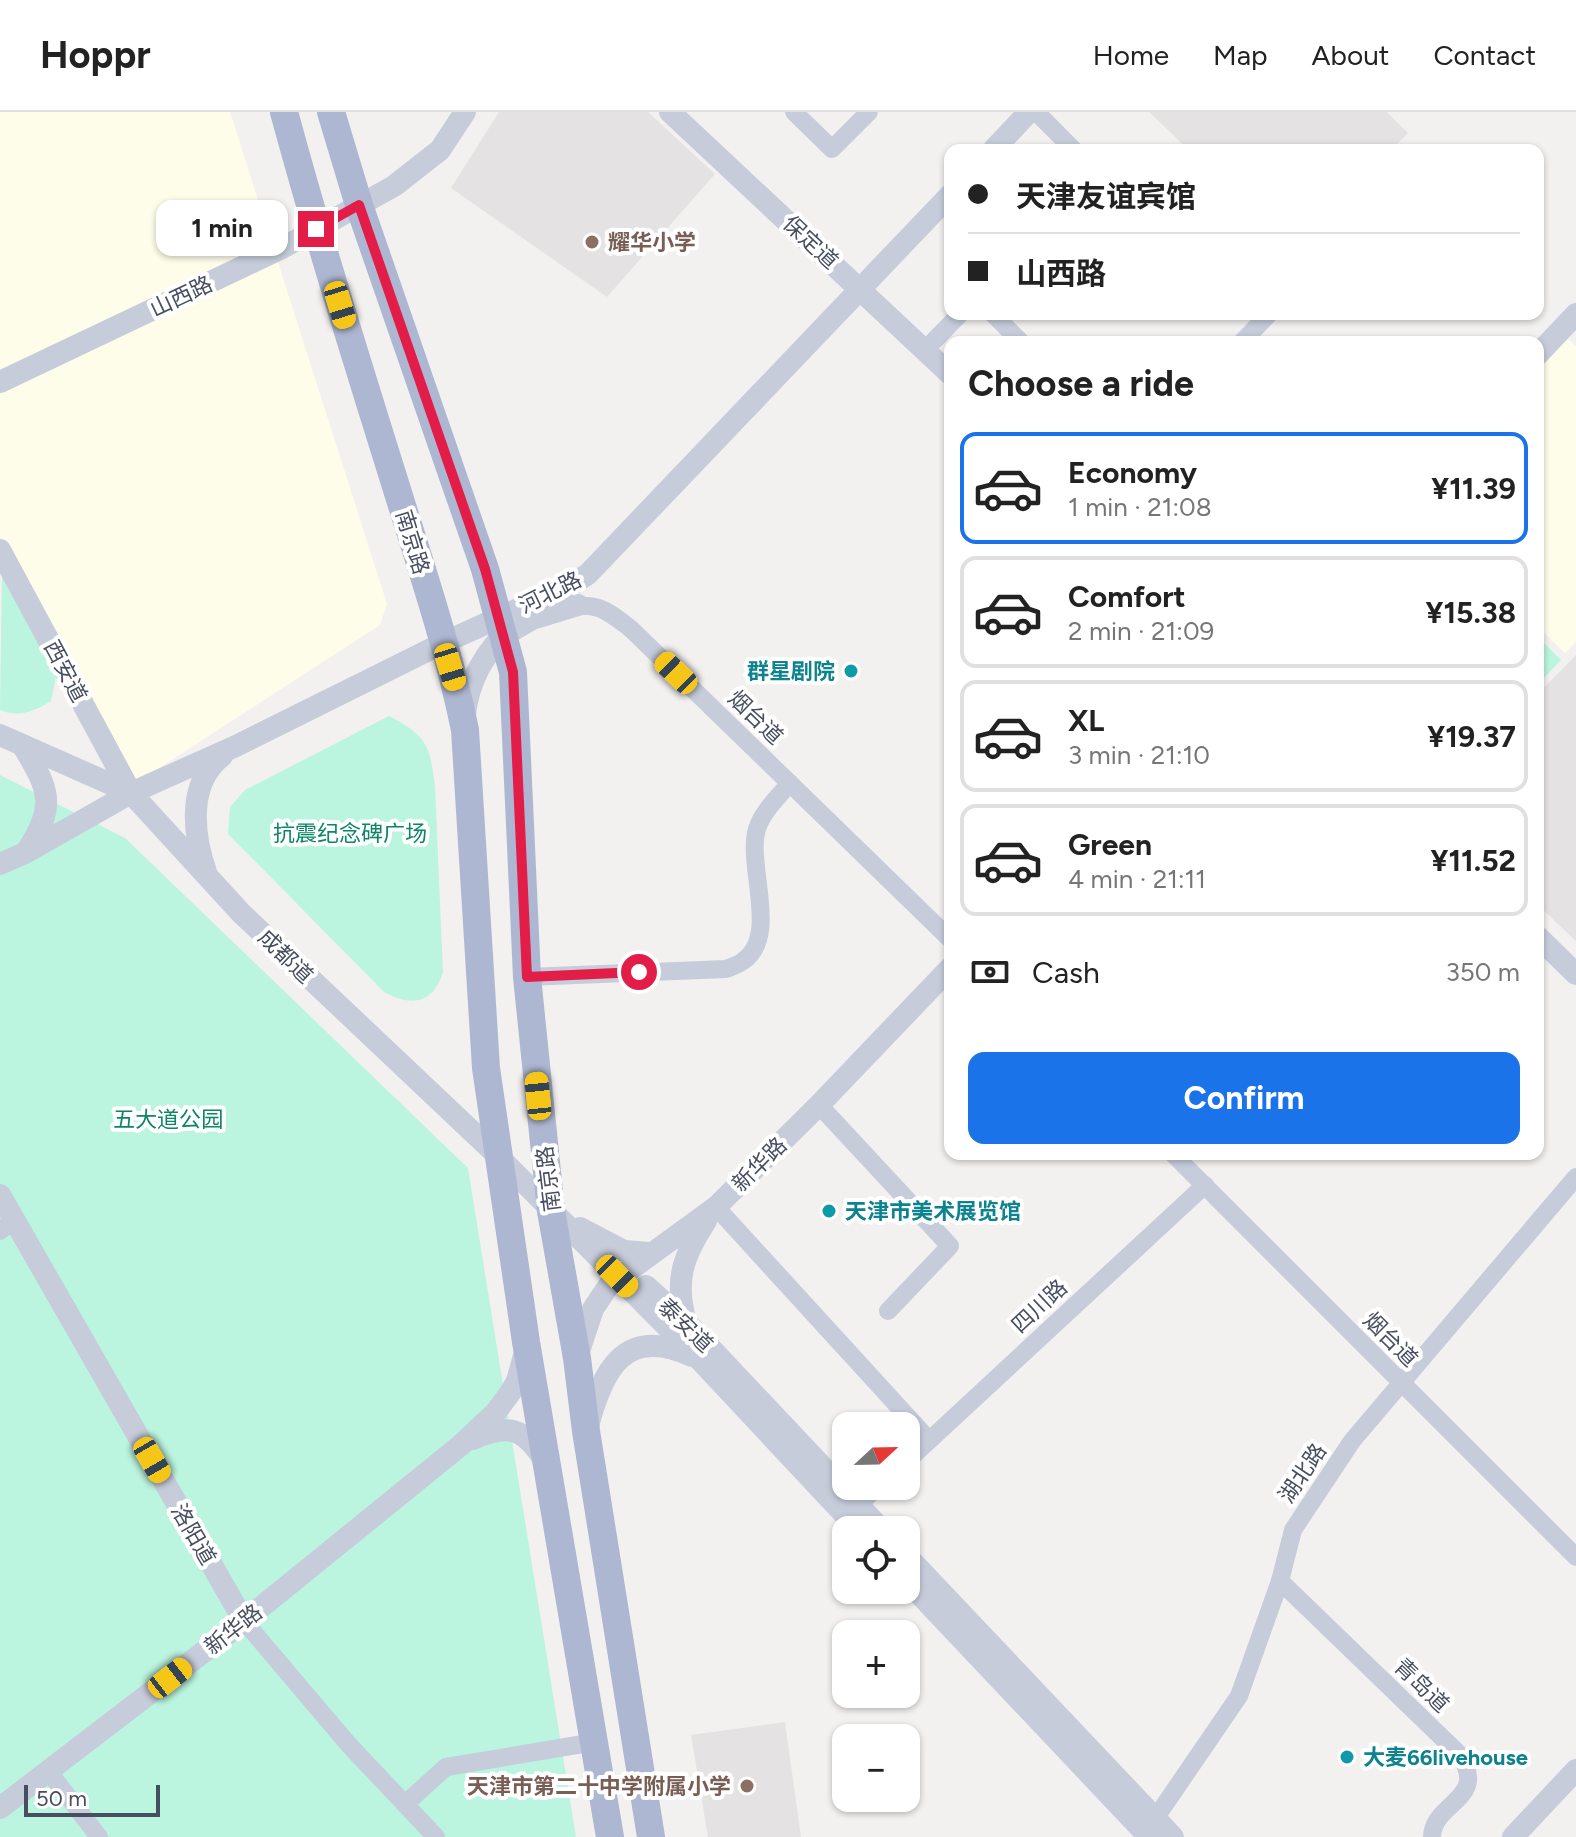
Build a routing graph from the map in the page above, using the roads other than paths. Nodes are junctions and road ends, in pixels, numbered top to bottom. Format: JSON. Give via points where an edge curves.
{"nodes":[{"id":1,"x":284,"y":112,"type":"edge"},
{"id":2,"x":331,"y":112,"type":"edge"},
{"id":3,"x":465,"y":112,"type":"edge"},
{"id":4,"x":670,"y":112,"type":"edge"},
{"id":5,"x":794,"y":112,"type":"edge"},
{"id":6,"x":869,"y":112,"type":"edge"},
{"id":7,"x":1029,"y":112,"type":"edge"},
{"id":8,"x":1036,"y":112,"type":"edge"},
{"id":9,"x":999,"y":144,"type":"edge"},
{"id":10,"x":1068,"y":144,"type":"edge"},
{"id":11,"x":944,"y":201,"type":"edge"},
{"id":12,"x":359,"y":205,"type":"junction"},
{"id":13,"x":316,"y":229,"type":"junction"},
{"id":14,"x":860,"y":288,"type":"junction"},
{"id":15,"x":1576,"y":314,"type":"edge"},
{"id":16,"x":954,"y":320,"type":"edge"},
{"id":17,"x":999,"y":320,"type":"edge"},
{"id":18,"x":1263,"y":320,"type":"edge"},
{"id":19,"x":1015,"y":336,"type":"edge"},
{"id":20,"x":1248,"y":336,"type":"edge"},
{"id":21,"x":1544,"y":348,"type":"edge"},
{"id":22,"x":925,"y":350,"type":"junction"},
{"id":23,"x":944,"y":368,"type":"edge"},
{"id":24,"x":0,"y":382,"type":"edge"},
{"id":25,"x":0,"y":550,"type":"edge"},
{"id":26,"x":575,"y":595,"type":"junction"},
{"id":27,"x":500,"y":627,"type":"junction"},
{"id":28,"x":443,"y":643,"type":"junction"},
{"id":29,"x":465,"y":730,"type":"junction"},
{"id":30,"x":0,"y":735,"type":"edge"},
{"id":31,"x":23,"y":746,"type":"junction"},
{"id":32,"x":236,"y":746,"type":"junction"},
{"id":33,"x":790,"y":783,"type":"junction"},
{"id":34,"x":131,"y":793,"type":"junction"},
{"id":35,"x":25,"y":853,"type":"junction"},
{"id":36,"x":0,"y":864,"type":"edge"},
{"id":37,"x":208,"y":879,"type":"junction"},
{"id":38,"x":944,"y":933,"type":"edge"},
{"id":39,"x":1544,"y":943,"type":"edge"},
{"id":40,"x":944,"y":974,"type":"edge"},
{"id":41,"x":1576,"y":974,"type":"edge"},
{"id":42,"x":527,"y":977,"type":"junction"},
{"id":43,"x":819,"y":1105,"type":"junction"},
{"id":44,"x":498,"y":1156,"type":"junction"},
{"id":45,"x":1179,"y":1160,"type":"edge"},
{"id":46,"x":1576,"y":1177,"type":"edge"},
{"id":47,"x":1205,"y":1185,"type":"junction"},
{"id":48,"x":0,"y":1195,"type":"edge"},
{"id":49,"x":716,"y":1207,"type":"junction"},
{"id":50,"x":551,"y":1211,"type":"junction"},
{"id":51,"x":7,"y":1225,"type":"edge"},
{"id":52,"x":649,"y":1253,"type":"junction"},
{"id":53,"x":622,"y":1273,"type":"junction"},
{"id":54,"x":888,"y":1311,"type":"dead end"},
{"id":55,"x":686,"y":1322,"type":"junction"},
{"id":56,"x":526,"y":1342,"type":"junction"},
{"id":57,"x":577,"y":1358,"type":"junction"},
{"id":58,"x":699,"y":1359,"type":"junction"},
{"id":59,"x":1401,"y":1384,"type":"junction"},
{"id":60,"x":586,"y":1431,"type":"junction"},
{"id":61,"x":929,"y":1440,"type":"junction"},
{"id":62,"x":461,"y":1445,"type":"junction"},
{"id":63,"x":920,"y":1449,"type":"edge"},
{"id":64,"x":545,"y":1461,"type":"junction"},
{"id":65,"x":868,"y":1500,"type":"edge"},
{"id":66,"x":853,"y":1516,"type":"edge"},
{"id":67,"x":853,"y":1516,"type":"edge"},
{"id":68,"x":855,"y":1516,"type":"edge"},
{"id":69,"x":1576,"y":1557,"type":"edge"},
{"id":70,"x":920,"y":1571,"type":"edge"},
{"id":71,"x":1280,"y":1581,"type":"junction"},
{"id":72,"x":920,"y":1595,"type":"edge"},
{"id":73,"x":244,"y":1621,"type":"junction"},
{"id":74,"x":595,"y":1742,"type":"junction"},
{"id":75,"x":1576,"y":1770,"type":"edge"},
{"id":76,"x":49,"y":1772,"type":"junction"},
{"id":77,"x":405,"y":1804,"type":"junction"},
{"id":78,"x":0,"y":1808,"type":"edge"},
{"id":79,"x":1148,"y":1831,"type":"edge"},
{"id":80,"x":99,"y":1837,"type":"edge"},
{"id":81,"x":436,"y":1837,"type":"edge"},
{"id":82,"x":610,"y":1837,"type":"edge"},
{"id":83,"x":651,"y":1837,"type":"edge"},
{"id":84,"x":1173,"y":1837,"type":"edge"},
{"id":85,"x":1432,"y":1837,"type":"edge"},
{"id":86,"x":1513,"y":1837,"type":"edge"}],
"edges":[{"from":1,"to":13,"type":"main road","name":"南京路"},
{"from":2,"to":12,"type":"main road","name":"南京路"},
{"from":3,"to":12,"type":"street","name":"山西路","via":[[440,150],[409,176]]},
{"from":4,"to":14,"type":"street","name":"保定道"},
{"from":5,"to":6,"type":"street","via":[[832,149]]},
{"from":7,"to":9,"type":"street"},
{"from":8,"to":10,"type":"street"},
{"from":11,"to":14,"type":"street","name":"河北路"},
{"from":12,"to":13,"type":"street","name":"山西路"},
{"from":12,"to":27,"type":"main road","name":"南京路","via":[[485,569]]},
{"from":13,"to":24,"type":"street","name":"山西路"},
{"from":13,"to":28,"type":"main road","name":"南京路"},
{"from":14,"to":22,"type":"street","name":"保定道"},
{"from":14,"to":26,"type":"street","name":"河北路"},
{"from":15,"to":21,"type":"street"},
{"from":16,"to":22,"type":"street"},
{"from":17,"to":19,"type":"street"},
{"from":18,"to":20,"type":"street"},
{"from":22,"to":23,"type":"street","name":"保定道"},
{"from":25,"to":34,"type":"street","name":"西安道"},
{"from":26,"to":27,"type":"street","name":"河北路"},
{"from":26,"to":27,"type":"street"},
{"from":26,"to":33,"type":"street","name":"烟台道","via":[[631,629]]},
{"from":27,"to":28,"type":"street","name":"河北路"},
{"from":27,"to":29,"type":"street","via":[[469,688]]},
{"from":27,"to":42,"type":"main road","name":"南京路","via":[[513,672]]},
{"from":28,"to":29,"type":"main road","name":"南京路"},
{"from":28,"to":32,"type":"street","name":"河北路"},
{"from":29,"to":44,"type":"main road","name":"南京路","via":[[482,1036]]},
{"from":30,"to":31,"type":"street","name":"成都道"},
{"from":31,"to":34,"type":"street","name":"成都道"},
{"from":31,"to":35,"type":"street","via":[[48,796],[45,816]]},
{"from":32,"to":34,"type":"street","name":"河北路"},
{"from":32,"to":37,"type":"street","via":[[211,765],[198,792],[197,834]]},
{"from":33,"to":38,"type":"street","name":"烟台道"},
{"from":33,"to":42,"type":"street","via":[[757,827],[761,924],[756,946],[745,960],[726,969]]},
{"from":34,"to":35,"type":"street","name":"河北路"},
{"from":34,"to":37,"type":"street","name":"成都道"},
{"from":35,"to":36,"type":"street","name":"河北路"},
{"from":37,"to":44,"type":"street","name":"成都道"},
{"from":39,"to":41,"type":"street"},
{"from":40,"to":43,"type":"street","name":"新华路"},
{"from":42,"to":50,"type":"main road","name":"南京路"},
{"from":43,"to":49,"type":"street","name":"新华路"},
{"from":43,"to":54,"type":"street","via":[[950,1246]]},
{"from":44,"to":50,"type":"street","name":"成都道"},
{"from":44,"to":56,"type":"main road","name":"南京路"},
{"from":45,"to":47,"type":"street","name":"烟台道"},
{"from":46,"to":59,"type":"street","name":"湖北路"},
{"from":47,"to":59,"type":"street","name":"烟台道"},
{"from":47,"to":61,"type":"street","name":"四川路"},
{"from":48,"to":51,"type":"street","name":"洛阳道"},
{"from":49,"to":52,"type":"street","name":"新华路"},
{"from":49,"to":55,"type":"street","via":[[682,1269],[680,1302]]},
{"from":49,"to":61,"type":"street"},
{"from":50,"to":52,"type":"street","via":[[624,1251]]},
{"from":50,"to":53,"type":"street","name":"泰安道"},
{"from":50,"to":57,"type":"main road","name":"南京路"},
{"from":51,"to":73,"type":"street","name":"洛阳道"},
{"from":52,"to":53,"type":"street","name":"新华路"},
{"from":53,"to":55,"type":"street","name":"泰安道"},
{"from":53,"to":57,"type":"street","name":"新华路","via":[[593,1309]]},
{"from":53,"to":58,"type":"street","name":"泰安道"},
{"from":55,"to":66,"type":"street","name":"泰安道"},
{"from":56,"to":62,"type":"street","name":"新华路","via":[[510,1393]]},
{"from":56,"to":64,"type":"main road","name":"南京路"},
{"from":57,"to":60,"type":"main road","name":"南京路"},
{"from":58,"to":60,"type":"street","via":[[658,1344],[631,1351],[602,1382]]},
{"from":58,"to":67,"type":"street","name":"泰安道"},
{"from":59,"to":69,"type":"street","name":"烟台道"},
{"from":59,"to":71,"type":"street","name":"湖北路","via":[[1352,1441],[1293,1530]]},
{"from":60,"to":83,"type":"main road","name":"南京路"},
{"from":61,"to":63,"type":"street","name":"四川路"},
{"from":62,"to":64,"type":"street","name":"新华路","via":[[511,1429],[530,1440]]},
{"from":62,"to":73,"type":"street","name":"新华路"},
{"from":64,"to":74,"type":"main road","name":"南京路"},
{"from":65,"to":68,"type":"street"},
{"from":70,"to":79,"type":"street"},
{"from":71,"to":79,"type":"street","name":"湖北路","via":[[1239,1696]]},
{"from":71,"to":85,"type":"street","name":"青岛道","via":[[1467,1766],[1467,1788],[1432,1828]]},
{"from":72,"to":79,"type":"street"},
{"from":73,"to":76,"type":"street","name":"新华路"},
{"from":73,"to":77,"type":"street","name":"洛阳道"},
{"from":74,"to":77,"type":"street","via":[[446,1767]]},
{"from":74,"to":82,"type":"main road","name":"南京路"},
{"from":75,"to":86,"type":"street"},
{"from":76,"to":78,"type":"street","name":"新华路"},
{"from":76,"to":80,"type":"street"},
{"from":77,"to":81,"type":"street","name":"洛阳道"},
{"from":79,"to":84,"type":"street"}]}
